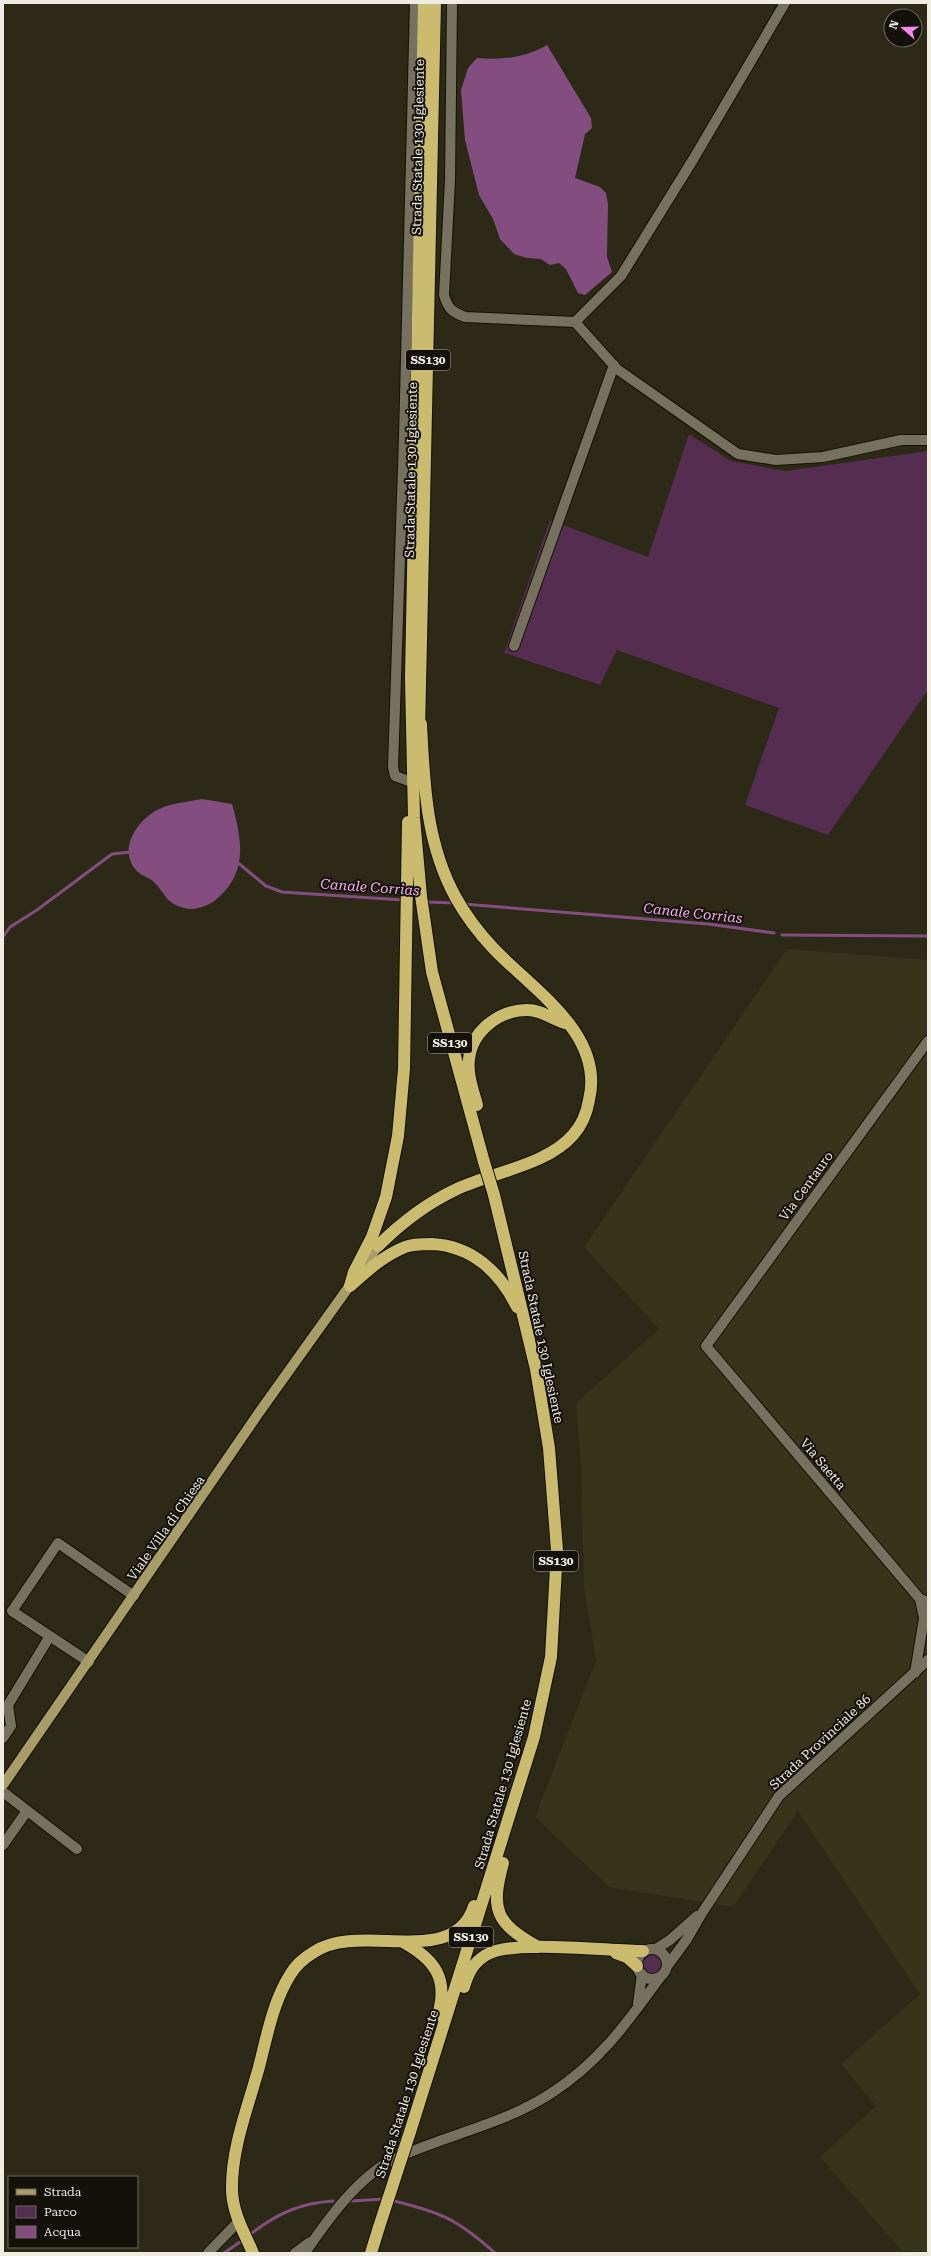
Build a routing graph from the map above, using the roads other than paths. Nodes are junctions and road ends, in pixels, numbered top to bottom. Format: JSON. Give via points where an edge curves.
{"nodes":[{"id":1,"x":414,"y":3,"type":"edge"},
{"id":2,"x":424,"y":3,"type":"edge"},
{"id":3,"x":435,"y":3,"type":"edge"},
{"id":4,"x":452,"y":3,"type":"edge"},
{"id":5,"x":785,"y":3,"type":"edge"},
{"id":6,"x":575,"y":322,"type":"junction"},
{"id":7,"x":614,"y":366,"type":"junction"},
{"id":8,"x":928,"y":440,"type":"edge"},
{"id":9,"x":514,"y":646,"type":"dead end"},
{"id":10,"x":411,"y":678,"type":"junction"},
{"id":11,"x":420,"y":717,"type":"junction"},
{"id":12,"x":409,"y":781,"type":"junction"},
{"id":13,"x":414,"y":818,"type":"junction"},
{"id":14,"x":569,"y":1024,"type":"junction"},
{"id":15,"x":928,"y":1041,"type":"edge"},
{"id":16,"x":484,"y":1160,"type":"junction"},
{"id":17,"x":378,"y":1246,"type":"joint"},
{"id":18,"x":350,"y":1286,"type":"junction"},
{"id":19,"x":515,"y":1293,"type":"junction"},
{"id":20,"x":706,"y":1346,"type":"joint"},
{"id":21,"x":134,"y":1596,"type":"junction"},
{"id":22,"x":924,"y":1600,"type":"edge"},
{"id":23,"x":926,"y":1620,"type":"edge"},
{"id":24,"x":50,"y":1636,"type":"junction"},
{"id":25,"x":928,"y":1660,"type":"edge"},
{"id":26,"x":88,"y":1662,"type":"junction"},
{"id":27,"x":915,"y":1673,"type":"junction"},
{"id":28,"x":3,"y":1738,"type":"edge"},
{"id":29,"x":3,"y":1785,"type":"edge"},
{"id":30,"x":3,"y":1792,"type":"edge"},
{"id":31,"x":515,"y":1799,"type":"junction"},
{"id":32,"x":26,"y":1811,"type":"junction"},
{"id":33,"x":3,"y":1845,"type":"edge"},
{"id":34,"x":77,"y":1849,"type":"dead end"},
{"id":35,"x":702,"y":1913,"type":"junction"},
{"id":36,"x":402,"y":1941,"type":"junction"},
{"id":37,"x":538,"y":1947,"type":"junction"},
{"id":38,"x":656,"y":1949,"type":"junction"},
{"id":39,"x":609,"y":1951,"type":"junction"},
{"id":40,"x":643,"y":1951,"type":"junction"},
{"id":41,"x":668,"y":1965,"type":"junction"},
{"id":42,"x":640,"y":1970,"type":"junction"},
{"id":43,"x":661,"y":1976,"type":"junction"},
{"id":44,"x":637,"y":2010,"type":"junction"},
{"id":45,"x":428,"y":2075,"type":"junction"},
{"id":46,"x":238,"y":2222,"type":"junction"},
{"id":47,"x":314,"y":2240,"type":"junction"},
{"id":48,"x":252,"y":2250,"type":"edge"},
{"id":49,"x":208,"y":2253,"type":"edge"},
{"id":50,"x":261,"y":2253,"type":"edge"},
{"id":51,"x":295,"y":2253,"type":"edge"},
{"id":52,"x":305,"y":2253,"type":"edge"},
{"id":53,"x":371,"y":2253,"type":"edge"}],
"edges":[{"from":1,"to":12,"type":"street","via":[[393,767],[395,776]]},
{"from":2,"to":10,"type":"highway","name":"Strada Statale 130 Iglesiente","number":"SS130"},
{"from":3,"to":11,"type":"highway","name":"Strada Statale 130 Iglesiente","number":"SS130"},
{"from":4,"to":6,"type":"street","via":[[450,180],[444,295],[447,308],[465,317]]},
{"from":5,"to":6,"type":"street","via":[[621,276]]},
{"from":6,"to":7,"type":"street"},
{"from":7,"to":8,"type":"street","via":[[738,454],[776,460],[823,457],[902,440]]},
{"from":7,"to":9,"type":"street"},
{"from":10,"to":12,"type":"highway"},
{"from":10,"to":13,"type":"highway","name":"Strada Statale 130 Iglesiente","number":"SS130"},
{"from":11,"to":13,"type":"highway","name":"Strada Statale 130 Iglesiente","number":"SS130"},
{"from":11,"to":14,"type":"highway","via":[[425,798],[431,836],[456,897],[492,948]]},
{"from":12,"to":18,"type":"highway","via":[[404,1069],[398,1136],[386,1197],[372,1237],[354,1272]]},
{"from":13,"to":16,"type":"highway","name":"Strada Statale 130 Iglesiente","number":"SS130","via":[[420,896],[438,998]]},
{"from":14,"to":16,"type":"highway","via":[[538,1012],[510,1012],[488,1024],[473,1042],[469,1073],[483,1129]]},
{"from":14,"to":17,"type":"highway","via":[[588,1057],[592,1074],[592,1091],[588,1106],[574,1134],[560,1148],[458,1189],[414,1213]]},
{"from":15,"to":20,"type":"street","name":"Via Centauro"},
{"from":16,"to":19,"type":"highway","name":"Strada Statale 130 Iglesiente","number":"SS130","bridge":true},
{"from":17,"to":18,"type":"main road","name":"Viale Villa di Chiesa"},
{"from":18,"to":19,"type":"highway","via":[[379,1261],[406,1247],[427,1244],[447,1245],[464,1250],[489,1267]]},
{"from":18,"to":21,"type":"main road","name":"Viale Villa di Chiesa","via":[[258,1414]]},
{"from":19,"to":31,"type":"highway","name":"Strada Statale 130 Iglesiente","number":"SS130","via":[[536,1369],[549,1448],[557,1550],[551,1656],[534,1737]]},
{"from":20,"to":22,"type":"street","name":"Via Saetta"},
{"from":21,"to":24,"type":"street","via":[[58,1543],[12,1611]]},
{"from":21,"to":26,"type":"main road","name":"Viale Villa di Chiesa"},
{"from":22,"to":23,"type":"street","name":"Via Saetta"},
{"from":23,"to":27,"type":"street","name":"Via Saetta"},
{"from":24,"to":26,"type":"street"},
{"from":24,"to":28,"type":"street","via":[[8,1706],[11,1726]]},
{"from":25,"to":27,"type":"street","name":"Strada Provinciale 86"},
{"from":26,"to":29,"type":"main road","name":"Viale Villa di Chiesa"},
{"from":27,"to":35,"type":"street","name":"Strada Provinciale 86","via":[[779,1796]]},
{"from":30,"to":32,"type":"street"},
{"from":31,"to":36,"type":"highway","via":[[495,1837],[467,1922],[456,1933],[443,1938]]},
{"from":31,"to":37,"type":"highway","via":[[508,1843],[498,1881],[498,1906],[507,1928]]},
{"from":31,"to":45,"type":"highway","name":"Strada Statale 130 Iglesiente","number":"SS130"},
{"from":32,"to":33,"type":"street"},
{"from":32,"to":34,"type":"street"},
{"from":35,"to":38,"type":"street","name":"Strada Provinciale 86"},
{"from":35,"to":41,"type":"street","name":"Strada Provinciale 86"},
{"from":36,"to":45,"type":"highway","via":[[427,1958],[440,1977],[442,1985],[442,2002],[431,2040]]},
{"from":36,"to":46,"type":"highway","via":[[363,1939],[328,1945],[305,1958],[290,1974],[276,2004],[234,2154],[232,2193]]},
{"from":37,"to":39,"type":"highway"},
{"from":37,"to":45,"type":"highway","via":[[494,1952],[476,1963],[469,1972],[445,2044]]},
{"from":38,"to":40,"type":"street"},
{"from":38,"to":41,"type":"street","via":[[664,1953]]},
{"from":39,"to":40,"type":"highway"},
{"from":39,"to":42,"type":"highway","via":[[627,1957]]},
{"from":40,"to":42,"type":"street","via":[[638,1958]]},
{"from":41,"to":43,"type":"street"},
{"from":42,"to":43,"type":"street","via":[[651,1979]]},
{"from":42,"to":44,"type":"street","via":[[641,1992]]},
{"from":43,"to":44,"type":"street"},
{"from":44,"to":47,"type":"street","via":[[613,2041],[575,2077],[549,2095],[519,2112],[393,2160],[360,2184]]},
{"from":45,"to":53,"type":"highway","name":"Strada Statale 130 Iglesiente","number":"SS130","bridge":true},
{"from":46,"to":48,"type":"highway"},
{"from":46,"to":49,"type":"street"},
{"from":47,"to":51,"type":"street"},
{"from":47,"to":52,"type":"street"},
{"from":48,"to":50,"type":"highway"}]}
